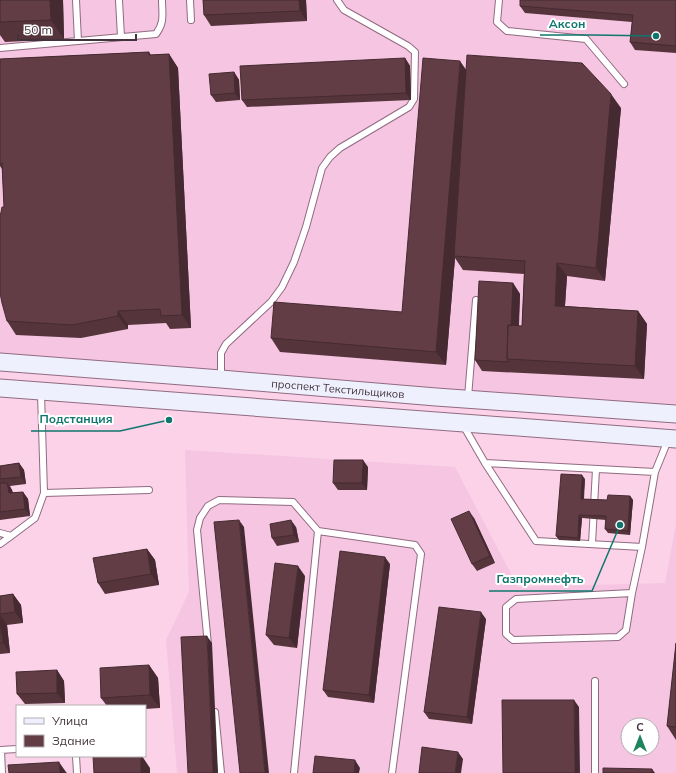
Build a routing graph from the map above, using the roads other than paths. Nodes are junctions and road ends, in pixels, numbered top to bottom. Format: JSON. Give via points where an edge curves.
{"nodes":[{"id":1,"x":76,"y":0,"type":"edge"},
{"id":2,"x":119,"y":0,"type":"edge"},
{"id":3,"x":162,"y":0,"type":"edge"},
{"id":4,"x":190,"y":0,"type":"edge"},
{"id":5,"x":337,"y":0,"type":"edge"},
{"id":6,"x":499,"y":0,"type":"edge"},
{"id":7,"x":191,"y":20,"type":"dead end"},
{"id":8,"x":121,"y":37,"type":"junction"},
{"id":9,"x":78,"y":41,"type":"junction"},
{"id":10,"x":0,"y":48,"type":"edge"},
{"id":11,"x":624,"y":84,"type":"dead end"},
{"id":12,"x":476,"y":300,"type":"dead end"},
{"id":13,"x":0,"y":362,"type":"edge"},
{"id":14,"x":222,"y":379,"type":"junction"},
{"id":15,"x":0,"y":388,"type":"edge"},
{"id":16,"x":41,"y":391,"type":"junction"},
{"id":17,"x":468,"y":399,"type":"junction"},
{"id":18,"x":676,"y":414,"type":"edge"},
{"id":19,"x":462,"y":423,"type":"junction"},
{"id":20,"x":672,"y":439,"type":"edge"},
{"id":21,"x":485,"y":463,"type":"junction"},
{"id":22,"x":596,"y":469,"type":"junction"},
{"id":23,"x":655,"y":472,"type":"junction"},
{"id":24,"x":149,"y":490,"type":"dead end"},
{"id":25,"x":44,"y":493,"type":"junction"},
{"id":26,"x":318,"y":531,"type":"junction"},
{"id":27,"x":0,"y":533,"type":"edge"},
{"id":28,"x":11,"y":536,"type":"junction"},
{"id":29,"x":0,"y":544,"type":"edge"},
{"id":30,"x":592,"y":544,"type":"junction"},
{"id":31,"x":642,"y":547,"type":"junction"},
{"id":32,"x":632,"y":593,"type":"junction"},
{"id":33,"x":208,"y":648,"type":"edge"},
{"id":34,"x":595,"y":681,"type":"dead end"},
{"id":35,"x":214,"y":702,"type":"dead end"},
{"id":36,"x":0,"y":750,"type":"edge"},
{"id":37,"x":16,"y":750,"type":"edge"},
{"id":38,"x":76,"y":757,"type":"edge"},
{"id":39,"x":2,"y":773,"type":"edge"},
{"id":40,"x":77,"y":773,"type":"edge"},
{"id":41,"x":221,"y":773,"type":"edge"},
{"id":42,"x":294,"y":773,"type":"edge"},
{"id":43,"x":392,"y":773,"type":"edge"},
{"id":44,"x":596,"y":773,"type":"edge"}],
"edges":[{"from":1,"to":9,"type":"lane"},
{"from":2,"to":8,"type":"lane"},
{"from":3,"to":8,"type":"lane","via":[[161,27],[156,34]]},
{"from":4,"to":7,"type":"lane"},
{"from":5,"to":14,"type":"lane","via":[[344,10],[408,46],[414,52],[414,99],[409,107],[340,148],[322,168],[306,227],[285,281],[272,302],[226,344],[221,353]]},
{"from":6,"to":11,"type":"lane","via":[[497,22],[507,31],[586,39]]},
{"from":8,"to":9,"type":"lane"},
{"from":9,"to":10,"type":"lane"},
{"from":12,"to":17,"type":"lane"},
{"from":13,"to":14,"type":"main road","name":"проспект Текстильщиков"},
{"from":14,"to":17,"type":"main road","name":"проспект Текстильщиков"},
{"from":15,"to":16,"type":"main road"},
{"from":16,"to":19,"type":"main road"},
{"from":16,"to":25,"type":"lane"},
{"from":17,"to":18,"type":"main road","name":"проспект Текстильщиков"},
{"from":19,"to":20,"type":"main road"},
{"from":19,"to":21,"type":"lane"},
{"from":20,"to":23,"type":"lane"},
{"from":21,"to":22,"type":"lane"},
{"from":21,"to":30,"type":"lane","via":[[536,541]]},
{"from":22,"to":23,"type":"lane"},
{"from":22,"to":30,"type":"lane"},
{"from":23,"to":31,"type":"lane"},
{"from":24,"to":25,"type":"lane"},
{"from":25,"to":28,"type":"lane","via":[[36,518]]},
{"from":26,"to":33,"type":"lane","via":[[293,502],[219,500],[208,506],[200,518],[197,530]]},
{"from":26,"to":42,"type":"lane"},
{"from":26,"to":43,"type":"lane","via":[[415,545],[421,554]]},
{"from":27,"to":28,"type":"lane"},
{"from":28,"to":29,"type":"lane"},
{"from":30,"to":31,"type":"lane"},
{"from":31,"to":32,"type":"lane"},
{"from":32,"to":32,"type":"lane","via":[[516,599],[506,607],[506,634],[512,640],[618,637],[626,630]]},
{"from":34,"to":44,"type":"lane"},
{"from":35,"to":41,"type":"lane"},
{"from":36,"to":37,"type":"lane"},
{"from":36,"to":39,"type":"lane"},
{"from":38,"to":40,"type":"lane"}]}
